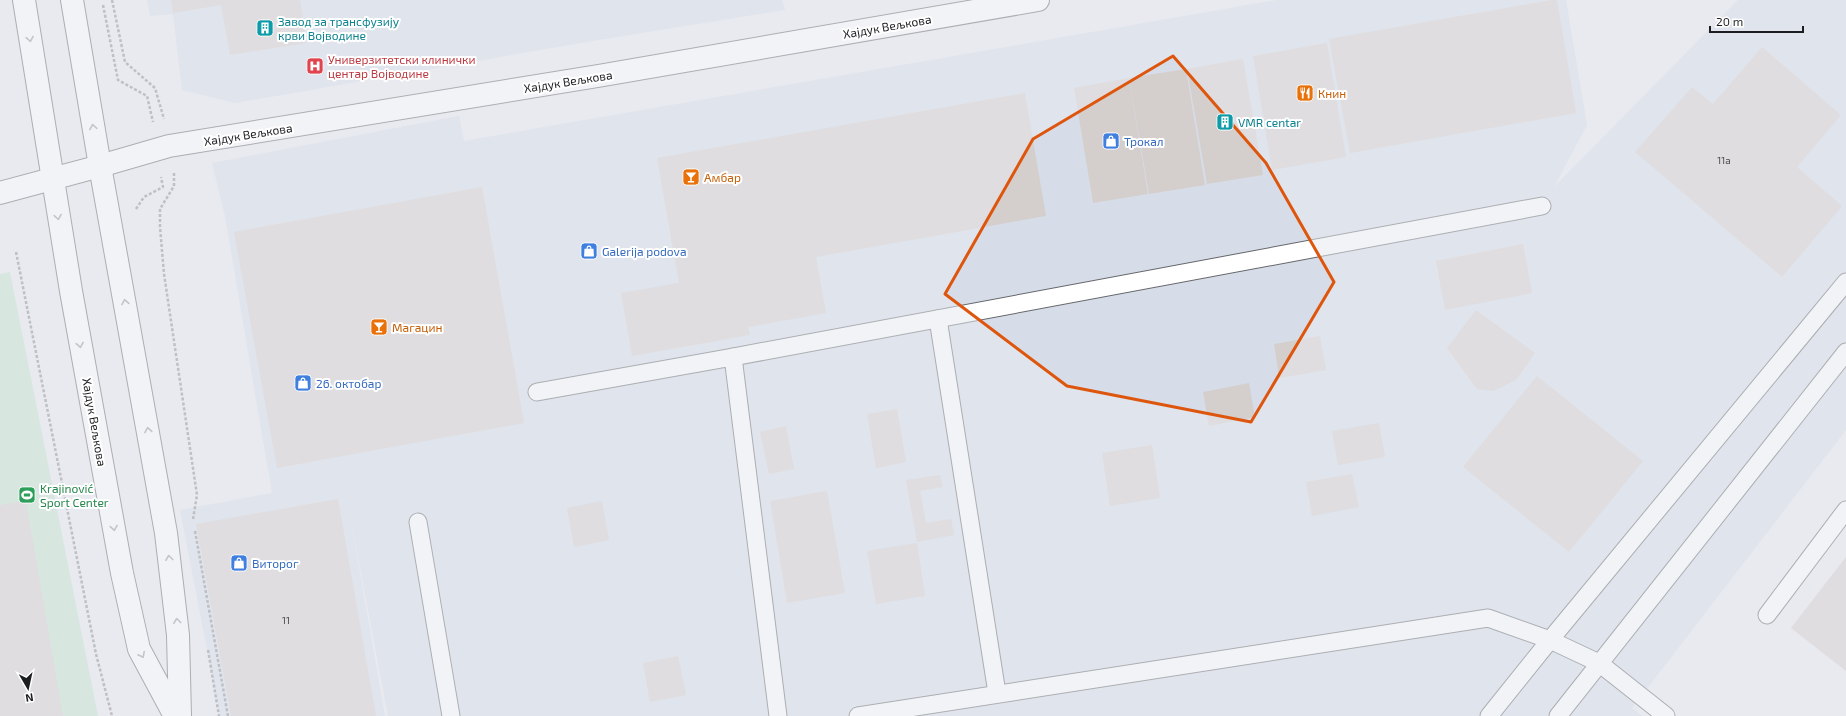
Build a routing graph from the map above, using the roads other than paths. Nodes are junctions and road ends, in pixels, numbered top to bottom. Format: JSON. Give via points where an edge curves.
{"nodes":[{"id":1,"x":24,"y":0,"type":"edge"},
{"id":2,"x":72,"y":0,"type":"edge"},
{"id":3,"x":1038,"y":0,"type":"edge"},
{"id":4,"x":100,"y":166,"type":"junction"},
{"id":5,"x":51,"y":179,"type":"junction"},
{"id":6,"x":0,"y":193,"type":"edge"},
{"id":7,"x":1542,"y":206,"type":"dead end"},
{"id":8,"x":1846,"y":282,"type":"edge"},
{"id":9,"x":938,"y":319,"type":"junction"},
{"id":10,"x":1846,"y":352,"type":"edge"},
{"id":11,"x":733,"y":357,"type":"junction"},
{"id":12,"x":537,"y":392,"type":"dead end"},
{"id":13,"x":1846,"y":510,"type":"edge"},
{"id":14,"x":418,"y":522,"type":"dead end"},
{"id":15,"x":1767,"y":615,"type":"dead end"},
{"id":16,"x":1550,"y":640,"type":"junction"},
{"id":17,"x":1599,"y":663,"type":"junction"},
{"id":18,"x":997,"y":693,"type":"junction"},
{"id":19,"x":175,"y":716,"type":"edge"},
{"id":20,"x":180,"y":716,"type":"edge"},
{"id":21,"x":451,"y":716,"type":"edge"},
{"id":22,"x":778,"y":716,"type":"edge"},
{"id":23,"x":858,"y":716,"type":"edge"},
{"id":24,"x":1489,"y":716,"type":"edge"},
{"id":25,"x":1558,"y":716,"type":"edge"},
{"id":26,"x":1666,"y":716,"type":"edge"}],
"edges":[{"from":1,"to":5,"type":"street","name":"Хајдук Вељкова","one_way":true},
{"from":4,"to":2,"type":"street","one_way":true},
{"from":3,"to":4,"type":"street","name":"Хајдук Вељкова","via":[[598,76],[169,146]]},
{"from":4,"to":5,"type":"street","name":"Хајдук Вељкова"},
{"from":20,"to":4,"type":"street","one_way":true,"via":[[178,635],[166,533]]},
{"from":5,"to":6,"type":"street","name":"Хајдук Вељкова"},
{"from":5,"to":19,"type":"street","name":"Хајдук Вељкова","one_way":true,"via":[[121,565],[139,649]]},
{"from":7,"to":9,"type":"lane"},
{"from":8,"to":16,"type":"lane"},
{"from":9,"to":11,"type":"lane"},
{"from":9,"to":18,"type":"lane"},
{"from":10,"to":17,"type":"lane"},
{"from":11,"to":12,"type":"lane"},
{"from":11,"to":22,"type":"lane"},
{"from":13,"to":15,"type":"lane"},
{"from":14,"to":21,"type":"lane"},
{"from":16,"to":17,"type":"lane"},
{"from":16,"to":18,"type":"lane","via":[[1488,618]]},
{"from":16,"to":24,"type":"lane"},
{"from":17,"to":25,"type":"lane"},
{"from":17,"to":26,"type":"lane"},
{"from":18,"to":23,"type":"lane"}]}
